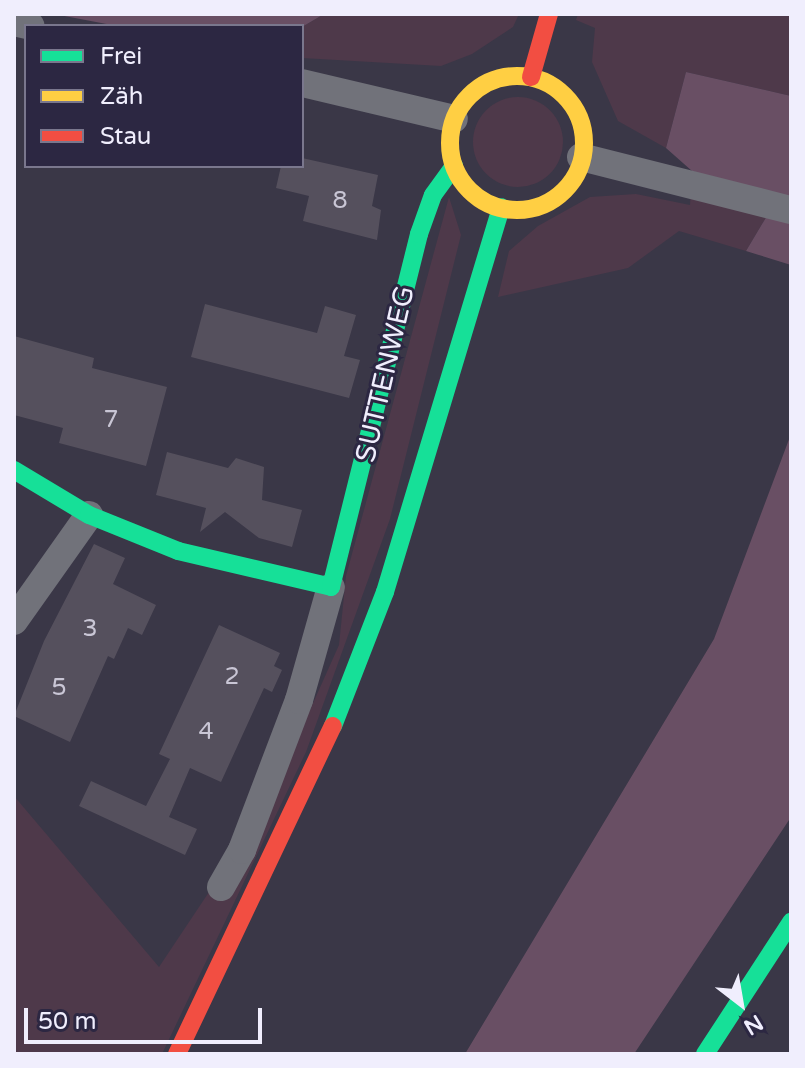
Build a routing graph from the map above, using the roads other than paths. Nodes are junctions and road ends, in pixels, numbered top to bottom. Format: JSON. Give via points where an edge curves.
{"nodes":[{"id":1,"x":549,"y":14,"type":"edge"},
{"id":2,"x":531,"y":77,"type":"junction"},
{"id":3,"x":304,"y":83,"type":"edge"},
{"id":4,"x":454,"y":119,"type":"junction"},
{"id":5,"x":581,"y":157,"type":"junction"},
{"id":6,"x":454,"y":166,"type":"junction"},
{"id":7,"x":501,"y":207,"type":"junction"},
{"id":8,"x":791,"y":210,"type":"edge"},
{"id":9,"x":14,"y":470,"type":"edge"},
{"id":10,"x":89,"y":515,"type":"junction"},
{"id":11,"x":331,"y":587,"type":"junction"},
{"id":12,"x":14,"y":621,"type":"edge"},
{"id":13,"x":221,"y":887,"type":"dead end"},
{"id":14,"x":791,"y":922,"type":"edge"},
{"id":15,"x":177,"y":1054,"type":"edge"},
{"id":16,"x":705,"y":1054,"type":"edge"}],
"edges":[{"from":1,"to":2,"type":"main road"},
{"from":2,"to":4,"type":"main road","via":[[494,80],[464,102]]},
{"from":2,"to":5,"type":"main road","via":[[570,101],[581,121]]},
{"from":3,"to":4,"type":"street"},
{"from":4,"to":6,"type":"main road"},
{"from":5,"to":7,"type":"main road","via":[[568,186],[550,201],[528,209]]},
{"from":5,"to":8,"type":"street"},
{"from":6,"to":7,"type":"main road","via":[[465,186]]},
{"from":6,"to":11,"type":"main road","name":"SUTTENWEG","via":[[433,195],[419,234]]},
{"from":7,"to":15,"type":"main road","via":[[369,634],[313,776]]},
{"from":9,"to":10,"type":"main road"},
{"from":10,"to":11,"type":"main road","via":[[178,551]]},
{"from":10,"to":12,"type":"street"},
{"from":11,"to":13,"type":"street","name":"SUTTENWEG","via":[[299,700],[242,850]]},
{"from":14,"to":16,"type":"main road"}]}
